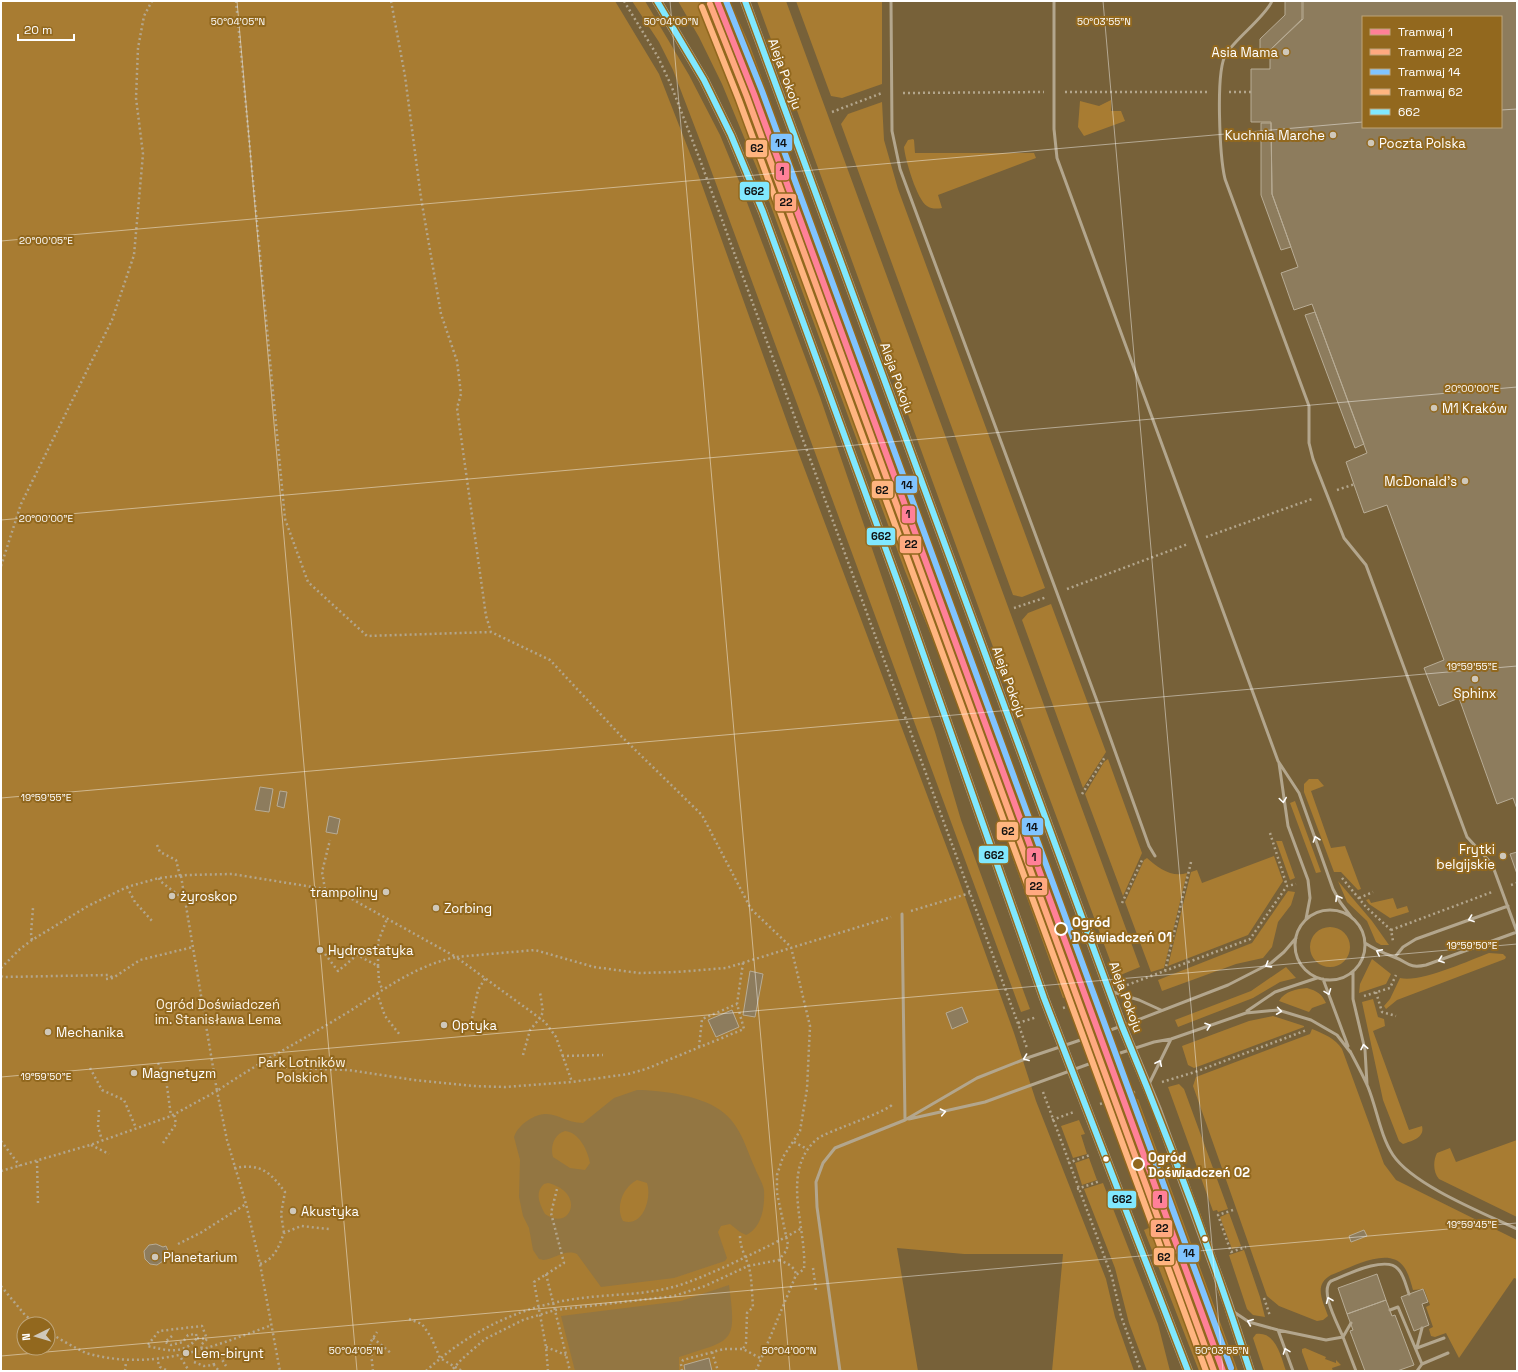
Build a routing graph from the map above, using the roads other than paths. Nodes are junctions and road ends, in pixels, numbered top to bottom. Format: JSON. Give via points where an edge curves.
{"nodes":[{"id":1,"x":657,"y":1,"type":"edge"},
{"id":2,"x":745,"y":1,"type":"edge"},
{"id":3,"x":891,"y":1,"type":"edge"},
{"id":4,"x":1054,"y":1,"type":"edge"},
{"id":5,"x":1272,"y":1,"type":"edge"},
{"id":6,"x":1278,"y":761,"type":"junction"},
{"id":7,"x":1155,"y":856,"type":"dead end"},
{"id":8,"x":1508,"y":906,"type":"junction"},
{"id":9,"x":902,"y":914,"type":"road end"},
{"id":10,"x":1352,"y":918,"type":"junction"},
{"id":11,"x":1306,"y":919,"type":"junction"},
{"id":12,"x":1517,"y":932,"type":"edge"},
{"id":13,"x":1296,"y":938,"type":"junction"},
{"id":14,"x":1365,"y":943,"type":"junction"},
{"id":15,"x":1395,"y":957,"type":"junction"},
{"id":16,"x":1353,"y":971,"type":"junction"},
{"id":17,"x":1317,"y":978,"type":"junction"},
{"id":18,"x":1323,"y":979,"type":"junction"},
{"id":19,"x":1110,"y":991,"type":"junction"},
{"id":20,"x":1161,"y":1010,"type":"junction"},
{"id":21,"x":1246,"y":1012,"type":"junction"},
{"id":22,"x":1122,"y":1026,"type":"junction"},
{"id":23,"x":1171,"y":1039,"type":"junction"},
{"id":24,"x":1063,"y":1047,"type":"junction"},
{"id":25,"x":1131,"y":1049,"type":"junction"},
{"id":26,"x":1351,"y":1052,"type":"junction"},
{"id":27,"x":1073,"y":1070,"type":"junction"},
{"id":28,"x":1368,"y":1086,"type":"junction"},
{"id":29,"x":1148,"y":1087,"type":"junction"},
{"id":30,"x":905,"y":1120,"type":"junction"},
{"id":31,"x":1517,"y":1229,"type":"edge"},
{"id":32,"x":1409,"y":1294,"type":"dead end"},
{"id":33,"x":1228,"y":1304,"type":"junction"},
{"id":34,"x":1390,"y":1310,"type":"dead end"},
{"id":35,"x":1351,"y":1323,"type":"dead end"},
{"id":36,"x":1422,"y":1328,"type":"dead end"},
{"id":37,"x":1278,"y":1330,"type":"junction"},
{"id":38,"x":1343,"y":1337,"type":"junction"},
{"id":39,"x":1444,"y":1338,"type":"dead end"},
{"id":40,"x":1417,"y":1348,"type":"junction"},
{"id":41,"x":1448,"y":1353,"type":"dead end"},
{"id":42,"x":1422,"y":1364,"type":"junction"},
{"id":43,"x":840,"y":1371,"type":"edge"},
{"id":44,"x":1188,"y":1371,"type":"edge"},
{"id":45,"x":1250,"y":1371,"type":"edge"},
{"id":46,"x":1294,"y":1371,"type":"edge"},
{"id":47,"x":1356,"y":1371,"type":"edge"},
{"id":48,"x":1417,"y":1371,"type":"edge"}],
"edges":[{"from":1,"to":24,"type":"main road","via":[[704,80],[731,135],[757,199]]},
{"from":2,"to":19,"type":"main road","name":"Aleja Pokoju"},
{"from":3,"to":7,"type":"lane","via":[[892,131],[900,169],[1149,846]]},
{"from":4,"to":6,"type":"lane","via":[[1054,129],[1057,158]]},
{"from":5,"to":8,"type":"lane","via":[[1225,55],[1221,70],[1222,164],[1225,179],[1309,406],[1313,459],[1330,504],[1344,538],[1366,565],[1467,837],[1492,864]]},
{"from":10,"to":6,"type":"lane","one_way":true,"via":[[1333,889],[1299,793]]},
{"from":6,"to":11,"type":"lane","one_way":true,"via":[[1288,826],[1308,880],[1310,898]]},
{"from":8,"to":12,"type":"lane"},
{"from":8,"to":15,"type":"lane","one_way":true,"via":[[1416,940],[1403,947]]},
{"from":9,"to":30,"type":"lane"},
{"from":10,"to":11,"type":"lane","via":[[1337,911],[1326,910]]},
{"from":10,"to":14,"type":"lane","via":[[1360,928]]},
{"from":11,"to":13,"type":"lane"},
{"from":12,"to":15,"type":"lane","one_way":true,"via":[[1426,966],[1416,968]]},
{"from":13,"to":17,"type":"lane","via":[[1295,950],[1299,962]]},
{"from":13,"to":20,"type":"lane","one_way":true,"via":[[1271,963],[1254,973]]},
{"from":15,"to":14,"type":"lane","one_way":true},
{"from":14,"to":16,"type":"lane","via":[[1362,959]]},
{"from":16,"to":18,"type":"lane","via":[[1339,979]]},
{"from":28,"to":16,"type":"lane","one_way":true,"via":[[1365,1050],[1354,999]]},
{"from":17,"to":18,"type":"lane"},
{"from":17,"to":21,"type":"lane","via":[[1275,992]]},
{"from":18,"to":26,"type":"lane","one_way":true},
{"from":19,"to":20,"type":"lane"},
{"from":19,"to":22,"type":"main road","name":"Aleja Pokoju"},
{"from":20,"to":22,"type":"lane"},
{"from":23,"to":21,"type":"lane","one_way":true},
{"from":21,"to":26,"type":"lane","one_way":true,"via":[[1278,1010],[1311,1020],[1337,1035]]},
{"from":22,"to":24,"type":"lane"},
{"from":22,"to":25,"type":"main road","name":"Aleja Pokoju"},
{"from":23,"to":25,"type":"lane"},
{"from":29,"to":23,"type":"lane","one_way":true},
{"from":24,"to":27,"type":"main road"},
{"from":24,"to":30,"type":"lane","one_way":true,"via":[[977,1078]]},
{"from":25,"to":27,"type":"lane"},
{"from":25,"to":29,"type":"main road","name":"Aleja Pokoju"},
{"from":26,"to":28,"type":"lane"},
{"from":30,"to":27,"type":"lane","one_way":true,"via":[[985,1102]]},
{"from":27,"to":44,"type":"main road"},
{"from":28,"to":31,"type":"lane","via":[[1388,1144],[1405,1169],[1428,1185]]},
{"from":29,"to":33,"type":"main road","name":"Aleja Pokoju"},
{"from":30,"to":43,"type":"lane","via":[[835,1148],[823,1163],[816,1182],[817,1207]]},
{"from":38,"to":32,"type":"lane","one_way":true,"via":[[1326,1294],[1331,1281],[1385,1263],[1400,1270]]},
{"from":37,"to":33,"type":"lane","one_way":true,"via":[[1249,1322],[1234,1312]]},
{"from":33,"to":45,"type":"main road","name":"Aleja Pokoju"},
{"from":34,"to":40,"type":"lane","via":[[1398,1307]]},
{"from":35,"to":38,"type":"lane"},
{"from":36,"to":40,"type":"lane"},
{"from":37,"to":38,"type":"lane","via":[[1326,1340]]},
{"from":46,"to":37,"type":"lane","one_way":true},
{"from":38,"to":47,"type":"lane"},
{"from":39,"to":40,"type":"lane"},
{"from":40,"to":42,"type":"lane"},
{"from":41,"to":42,"type":"lane"},
{"from":42,"to":48,"type":"lane"}]}
